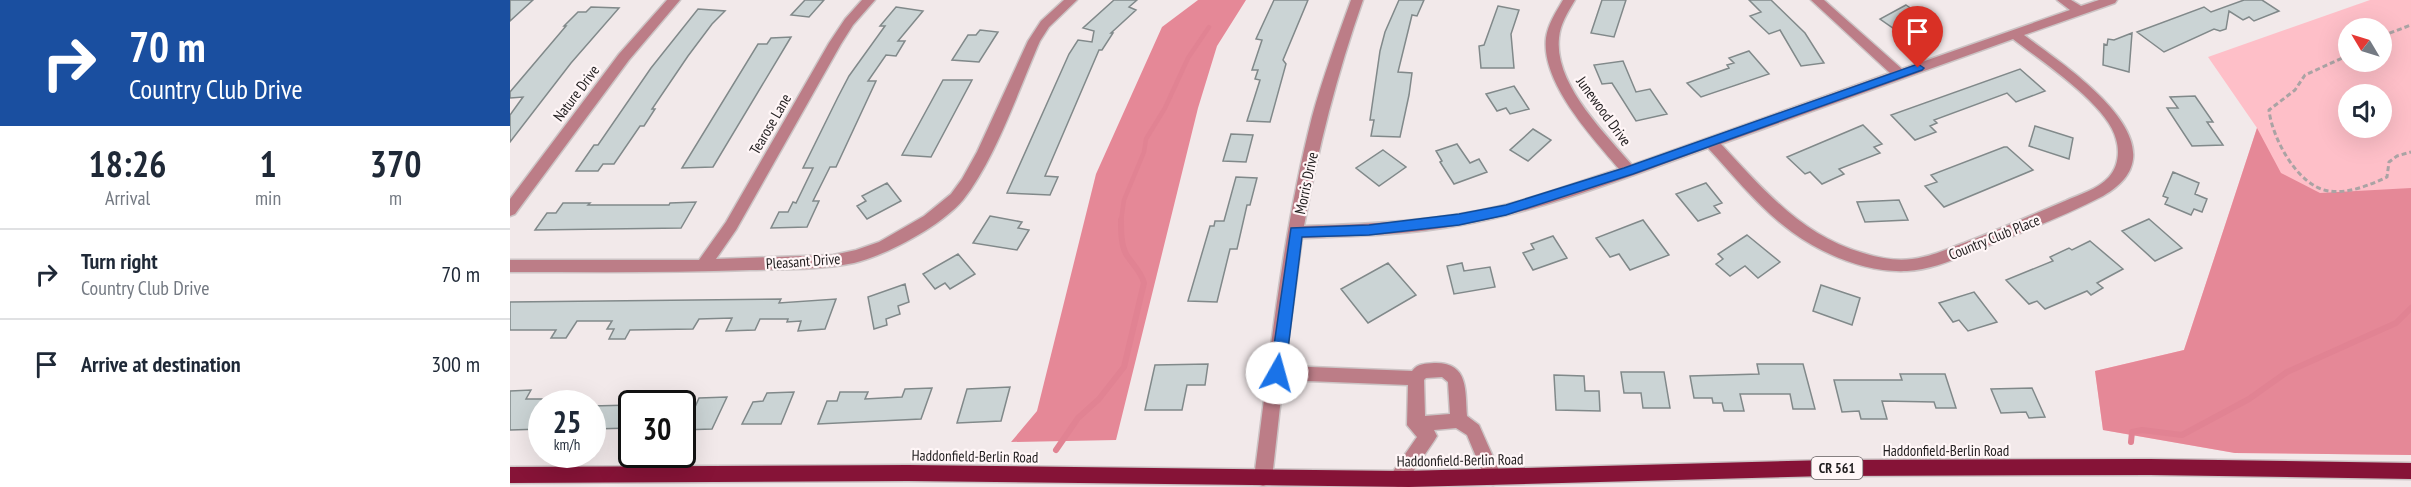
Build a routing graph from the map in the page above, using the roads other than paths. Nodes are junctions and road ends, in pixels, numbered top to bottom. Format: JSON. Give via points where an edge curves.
{"nodes":[{"id":1,"x":674,"y":0,"type":"edge"},
{"id":2,"x":869,"y":0,"type":"edge"},
{"id":3,"x":1071,"y":0,"type":"edge"},
{"id":4,"x":1357,"y":0,"type":"edge"},
{"id":5,"x":1569,"y":0,"type":"edge"},
{"id":6,"x":1817,"y":0,"type":"edge"},
{"id":7,"x":2063,"y":0,"type":"edge"},
{"id":8,"x":2111,"y":0,"type":"edge"},
{"id":9,"x":2079,"y":11,"type":"junction"},
{"id":10,"x":2014,"y":34,"type":"junction"},
{"id":11,"x":1899,"y":74,"type":"junction"},
{"id":12,"x":1710,"y":141,"type":"junction"},
{"id":13,"x":1629,"y":171,"type":"junction"},
{"id":14,"x":510,"y":210,"type":"edge"},
{"id":15,"x":1296,"y":232,"type":"junction"},
{"id":16,"x":510,"y":266,"type":"edge"},
{"id":17,"x":703,"y":266,"type":"junction"},
{"id":18,"x":1277,"y":373,"type":"junction"},
{"id":19,"x":1416,"y":378,"type":"junction"},
{"id":20,"x":1459,"y":420,"type":"junction"},
{"id":21,"x":1416,"y":425,"type":"junction"},
{"id":22,"x":2411,"y":471,"type":"edge"},
{"id":23,"x":510,"y":476,"type":"edge"},
{"id":24,"x":1493,"y":477,"type":"junction"},
{"id":25,"x":1263,"y":478,"type":"junction"},
{"id":26,"x":1398,"y":479,"type":"junction"},
{"id":27,"x":1450,"y":483,"type":"edge"}],
"edges":[{"from":1,"to":14,"type":"street","name":"Nature Drive","via":[[624,57]]},
{"from":2,"to":17,"type":"street","name":"Tearose Lane","via":[[835,43],[731,226]]},
{"from":3,"to":17,"type":"street","name":"Pleasant Drive","via":[[1045,24],[1034,41],[967,183],[956,198],[929,220],[884,246],[833,261]]},
{"from":4,"to":15,"type":"street","name":"Morris Drive","via":[[1323,105]]},
{"from":5,"to":13,"type":"street","name":"Junewood Drive","via":[[1552,41],[1560,76],[1586,118]]},
{"from":6,"to":11,"type":"street"},
{"from":7,"to":9,"type":"street"},
{"from":8,"to":9,"type":"street"},
{"from":9,"to":10,"type":"street"},
{"from":10,"to":11,"type":"street"},
{"from":10,"to":12,"type":"street","name":"Country Club Place","via":[[2114,118],[2126,156],[2123,168],[2113,182],[2096,193],[2031,224],[1935,260],[1900,265],[1862,259],[1798,231]]},
{"from":11,"to":12,"type":"street"},
{"from":12,"to":13,"type":"street"},
{"from":13,"to":15,"type":"street","via":[[1506,210],[1459,219],[1369,230]]},
{"from":15,"to":18,"type":"street","name":"Morris Drive"},
{"from":16,"to":17,"type":"street","name":"Pleasant Drive"},
{"from":18,"to":19,"type":"street"},
{"from":18,"to":25,"type":"street","name":"Morris Drive"},
{"from":19,"to":20,"type":"street","via":[[1422,371],[1445,370],[1456,379]]},
{"from":19,"to":21,"type":"street"},
{"from":20,"to":21,"type":"street"},
{"from":20,"to":24,"type":"street","via":[[1473,430]]},
{"from":21,"to":26,"type":"street","via":[[1428,436]]},
{"from":22,"to":24,"type":"main road","name":"Haddonfield-Berlin Road","number":"CR 561","via":[[1839,468]]},
{"from":23,"to":25,"type":"main road","name":"Haddonfield-Berlin Road","number":"CR 561","via":[[908,473]]},
{"from":24,"to":27,"type":"main road","name":"Haddonfield-Berlin Road","number":"CR 561"},
{"from":25,"to":26,"type":"main road","name":"Haddonfield-Berlin Road","number":"CR 561"},
{"from":26,"to":27,"type":"main road","name":"Haddonfield-Berlin Road","number":"CR 561"}]}
